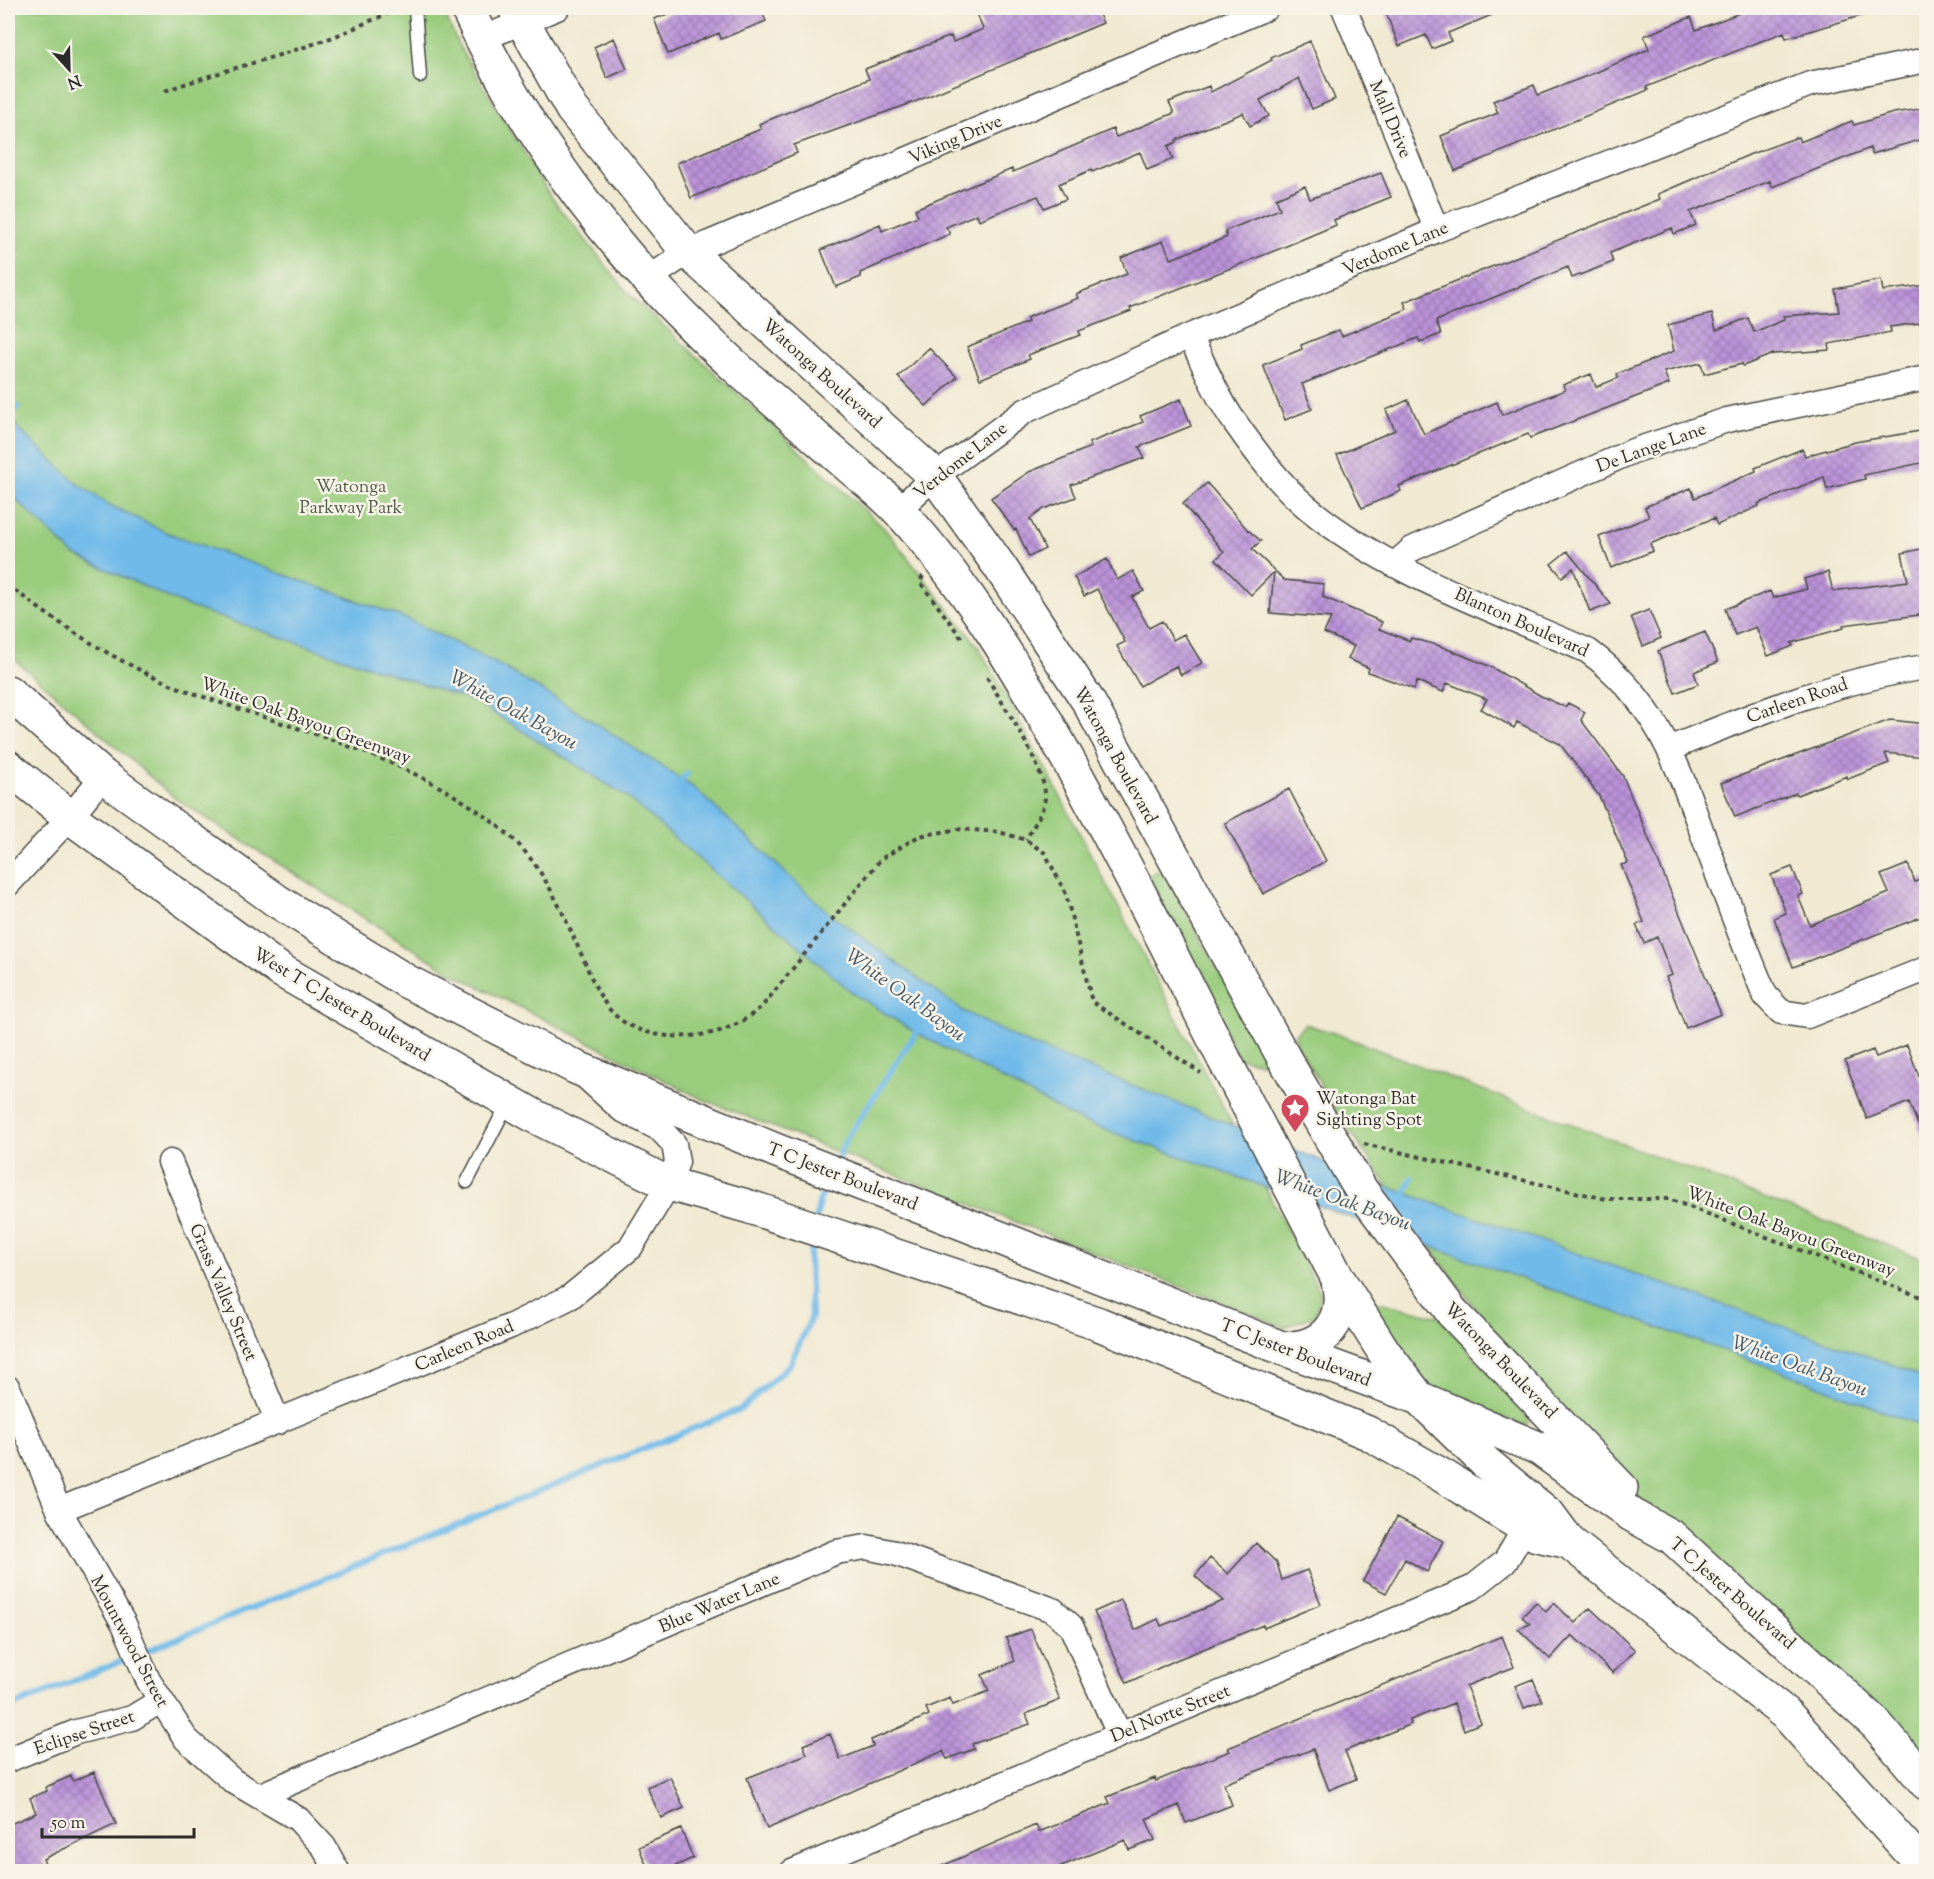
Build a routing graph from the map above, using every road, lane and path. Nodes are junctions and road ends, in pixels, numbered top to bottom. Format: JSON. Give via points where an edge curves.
{"nodes":[{"id":1,"x":408,"y":8,"type":"edge"},
{"id":2,"x":415,"y":8,"type":"edge"},
{"id":3,"x":467,"y":8,"type":"edge"},
{"id":4,"x":557,"y":8,"type":"edge"},
{"id":5,"x":1266,"y":8,"type":"edge"},
{"id":6,"x":1344,"y":8,"type":"edge"},
{"id":7,"x":518,"y":15,"type":"edge"},
{"id":8,"x":481,"y":39,"type":"junction"},
{"id":9,"x":1926,"y":60,"type":"edge"},
{"id":10,"x":420,"y":76,"type":"dead end"},
{"id":11,"x":165,"y":90,"type":"dead end"},
{"id":12,"x":1437,"y":230,"type":"junction"},
{"id":13,"x":688,"y":252,"type":"junction"},
{"id":14,"x":648,"y":279,"type":"junction"},
{"id":15,"x":1190,"y":336,"type":"junction"},
{"id":16,"x":1926,"y":378,"type":"edge"},
{"id":17,"x":935,"y":476,"type":"junction"},
{"id":18,"x":899,"y":509,"type":"junction"},
{"id":19,"x":1394,"y":565,"type":"junction"},
{"id":20,"x":925,"y":573,"type":"dead end"},
{"id":21,"x":8,"y":585,"type":"edge"},
{"id":22,"x":967,"y":645,"type":"dead end"},
{"id":23,"x":1926,"y":667,"type":"edge"},
{"id":24,"x":985,"y":673,"type":"dead end"},
{"id":25,"x":8,"y":692,"type":"edge"},
{"id":26,"x":1671,"y":748,"type":"junction"},
{"id":27,"x":8,"y":767,"type":"edge"},
{"id":28,"x":103,"y":776,"type":"junction"},
{"id":29,"x":70,"y":817,"type":"junction"},
{"id":30,"x":1161,"y":836,"type":"junction"},
{"id":31,"x":1026,"y":840,"type":"junction"},
{"id":32,"x":1122,"y":857,"type":"junction"},
{"id":33,"x":8,"y":884,"type":"edge"},
{"id":34,"x":1926,"y":969,"type":"edge"},
{"id":35,"x":575,"y":1067,"type":"junction"},
{"id":36,"x":1216,"y":1068,"type":"junction"},
{"id":37,"x":509,"y":1102,"type":"junction"},
{"id":38,"x":1356,"y":1142,"type":"dead end"},
{"id":39,"x":170,"y":1162,"type":"dead end"},
{"id":40,"x":467,"y":1182,"type":"dead end"},
{"id":41,"x":669,"y":1184,"type":"junction"},
{"id":42,"x":1337,"y":1277,"type":"junction"},
{"id":43,"x":1118,"y":1283,"type":"junction"},
{"id":44,"x":1926,"y":1299,"type":"edge"},
{"id":45,"x":1099,"y":1324,"type":"junction"},
{"id":46,"x":1281,"y":1348,"type":"junction"},
{"id":47,"x":8,"y":1388,"type":"edge"},
{"id":48,"x":1419,"y":1398,"type":"junction"},
{"id":49,"x":279,"y":1422,"type":"junction"},
{"id":50,"x":59,"y":1510,"type":"junction"},
{"id":51,"x":1525,"y":1528,"type":"junction"},
{"id":52,"x":1672,"y":1537,"type":"junction"},
{"id":53,"x":1569,"y":1542,"type":"junction"},
{"id":54,"x":160,"y":1701,"type":"junction"},
{"id":55,"x":1119,"y":1734,"type":"junction"},
{"id":56,"x":8,"y":1760,"type":"edge"},
{"id":57,"x":1926,"y":1783,"type":"edge"},
{"id":58,"x":261,"y":1795,"type":"junction"},
{"id":59,"x":1926,"y":1869,"type":"edge"},
{"id":60,"x":338,"y":1872,"type":"edge"},
{"id":61,"x":792,"y":1872,"type":"edge"}],
"edges":[{"from":1,"to":11,"type":"path","via":[[323,41],[219,70]]},
{"from":2,"to":10,"type":"lane"},
{"from":3,"to":8,"type":"main road"},
{"from":4,"to":7,"type":"street"},
{"from":5,"to":13,"type":"street","name":"Viking Drive"},
{"from":6,"to":12,"type":"street","name":"Mall Drive"},
{"from":7,"to":8,"type":"street"},
{"from":7,"to":13,"type":"main road","name":"Watonga Boulevard","via":[[572,109]]},
{"from":8,"to":14,"type":"main road","via":[[526,117],[585,204]]},
{"from":9,"to":12,"type":"street","name":"Verdome Lane","via":[[1810,84]]},
{"from":12,"to":15,"type":"street","name":"Verdome Lane"},
{"from":13,"to":14,"type":"street","name":"Viking Drive"},
{"from":13,"to":17,"type":"main road","name":"Watonga Boulevard"},
{"from":14,"to":18,"type":"main road","via":[[735,366]]},
{"from":15,"to":17,"type":"street","name":"Verdome Lane","via":[[1025,411]]},
{"from":15,"to":19,"type":"street","name":"Blanton Boulevard","via":[[1233,420],[1274,473],[1307,507]]},
{"from":16,"to":19,"type":"street","name":"De Lange Lane","via":[[1727,420],[1633,451],[1412,549]]},
{"from":17,"to":18,"type":"street","name":"Verdome Lane"},
{"from":17,"to":30,"type":"main road","name":"Watonga Boulevard","via":[[1088,701]]},
{"from":18,"to":32,"type":"main road","via":[[964,587],[1016,665]]},
{"from":19,"to":26,"type":"street","name":"Blanton Boulevard","via":[[1588,651],[1616,671],[1640,699]]},
{"from":20,"to":22,"type":"path","via":[[920,582]]},
{"from":21,"to":31,"type":"path","name":"White Oak Bayou Greenway","via":[[128,665],[189,691],[324,737],[453,792],[506,833],[528,856],[553,891],[596,987],[614,1015],[635,1029],[677,1037],[703,1035],[750,1018],[881,859],[919,836],[958,829],[999,832]]},
{"from":23,"to":26,"type":"street","name":"Carleen Road","via":[[1824,689]]},
{"from":24,"to":31,"type":"path","via":[[1043,780],[1045,799]]},
{"from":25,"to":28,"type":"main road"},
{"from":26,"to":34,"type":"street","name":"Blanton Boulevard","via":[[1757,977],[1765,995],[1781,1012],[1807,1016]]},
{"from":27,"to":29,"type":"main road","name":"West T C Jester Boulevard"},
{"from":28,"to":29,"type":"street"},
{"from":28,"to":35,"type":"main road","via":[[277,901],[396,975]]},
{"from":29,"to":33,"type":"street"},
{"from":29,"to":37,"type":"main road","name":"West T C Jester Boulevard","via":[[280,970]]},
{"from":30,"to":32,"type":"main road"},
{"from":30,"to":52,"type":"main road","name":"Watonga Boulevard","bridge":true,"via":[[1361,1190],[1452,1312]]},
{"from":31,"to":36,"type":"path","name":"White Oak Bayou Greenway","via":[[1045,853],[1061,880],[1092,1002]]},
{"from":32,"to":36,"type":"main road"},
{"from":35,"to":41,"type":"street","name":"Carleen Road","via":[[621,1109],[660,1129],[674,1144],[677,1162]]},
{"from":35,"to":43,"type":"main road","name":"T C Jester Boulevard","via":[[775,1150]]},
{"from":36,"to":42,"type":"main road","bridge":true},
{"from":37,"to":40,"type":"lane"},
{"from":37,"to":41,"type":"main road","name":"West T C Jester Boulevard"},
{"from":38,"to":44,"type":"path","name":"White Oak Bayou Greenway","via":[[1606,1199],[1669,1199]]},
{"from":39,"to":49,"type":"street","name":"Grass Valley Street"},
{"from":41,"to":45,"type":"main road","via":[[750,1207]]},
{"from":41,"to":49,"type":"street","name":"Carleen Road","via":[[630,1248],[570,1298]]},
{"from":42,"to":46,"type":"main road","via":[[1341,1301],[1334,1324],[1306,1346]]},
{"from":42,"to":48,"type":"main road","via":[[1384,1352]]},
{"from":43,"to":45,"type":"main road"},
{"from":43,"to":46,"type":"main road","name":"T C Jester Boulevard"},
{"from":45,"to":51,"type":"main road","via":[[1368,1433]]},
{"from":46,"to":48,"type":"main road","name":"T C Jester Boulevard"},
{"from":47,"to":50,"type":"street","name":"Mountwood Street"},
{"from":48,"to":52,"type":"main road","name":"T C Jester Boulevard","via":[[1540,1449],[1632,1515]]},
{"from":48,"to":53,"type":"main road","via":[[1486,1463],[1549,1515]]},
{"from":49,"to":50,"type":"street","name":"Carleen Road"},
{"from":50,"to":54,"type":"street","name":"Mountwood Street","via":[[124,1624]]},
{"from":51,"to":53,"type":"main road","via":[[1537,1535]]},
{"from":51,"to":55,"type":"street","name":"Del Norte Street","via":[[1505,1562],[1472,1588]]},
{"from":52,"to":57,"type":"main road","name":"T C Jester Boulevard","via":[[1877,1725]]},
{"from":53,"to":59,"type":"main road","via":[[1787,1715]]},
{"from":54,"to":56,"type":"street","name":"Eclipse Street","via":[[132,1718],[76,1732]]},
{"from":54,"to":58,"type":"street","name":"Mountwood Street","via":[[186,1739],[214,1766]]},
{"from":55,"to":58,"type":"street","name":"Blue Water Lane","via":[[1071,1626],[1053,1610],[895,1553],[866,1547],[836,1552]]},
{"from":55,"to":61,"type":"street","name":"Del Norte Street"},
{"from":58,"to":60,"type":"street","name":"Mountwood Street","via":[[298,1819],[324,1847]]}]}
